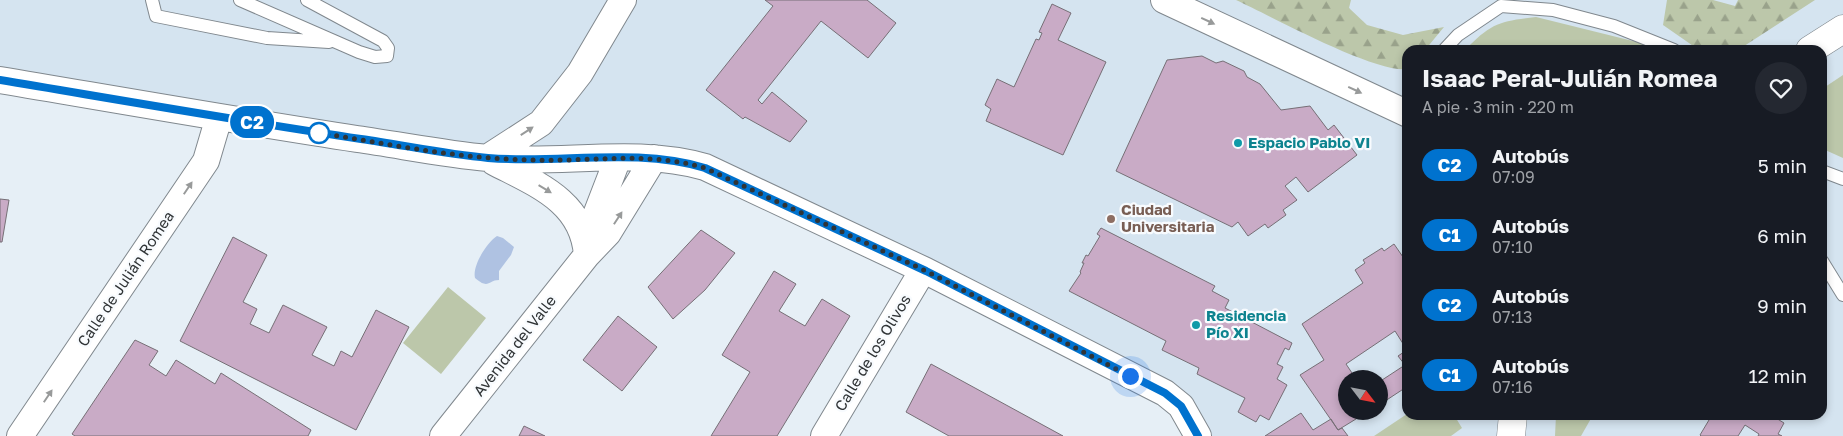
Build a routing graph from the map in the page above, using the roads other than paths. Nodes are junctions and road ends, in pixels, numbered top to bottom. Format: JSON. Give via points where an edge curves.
{"nodes":[{"id":1,"x":152,"y":0,"type":"edge"},
{"id":2,"x":240,"y":0,"type":"edge"},
{"id":3,"x":307,"y":0,"type":"edge"},
{"id":4,"x":623,"y":0,"type":"edge"},
{"id":5,"x":1164,"y":0,"type":"edge"},
{"id":6,"x":1843,"y":28,"type":"edge"},
{"id":7,"x":339,"y":43,"type":"junction"},
{"id":8,"x":1449,"y":45,"type":"edge"},
{"id":9,"x":1662,"y":45,"type":"edge"},
{"id":10,"x":1818,"y":45,"type":"edge"},
{"id":11,"x":0,"y":80,"type":"edge"},
{"id":12,"x":1402,"y":111,"type":"edge"},
{"id":13,"x":219,"y":117,"type":"junction"},
{"id":14,"x":487,"y":158,"type":"junction"},
{"id":15,"x":618,"y":158,"type":"junction"},
{"id":16,"x":654,"y":158,"type":"junction"},
{"id":17,"x":1827,"y":173,"type":"edge"},
{"id":18,"x":1843,"y":179,"type":"edge"},
{"id":19,"x":587,"y":248,"type":"junction"},
{"id":20,"x":1827,"y":269,"type":"edge"},
{"id":21,"x":923,"y":270,"type":"junction"},
{"id":22,"x":1843,"y":295,"type":"edge"},
{"id":23,"x":1513,"y":420,"type":"edge"},
{"id":24,"x":20,"y":436,"type":"edge"},
{"id":25,"x":443,"y":436,"type":"edge"},
{"id":26,"x":824,"y":436,"type":"edge"},
{"id":27,"x":1198,"y":436,"type":"edge"},
{"id":28,"x":1511,"y":436,"type":"edge"}],
"edges":[{"from":1,"to":7,"type":"lane","via":[[156,16],[267,38]]},
{"from":2,"to":7,"type":"lane"},
{"from":3,"to":7,"type":"lane","via":[[382,41],[388,48],[387,56],[375,57]]},
{"from":14,"to":4,"type":"street","one_way":true,"via":[[540,123],[580,73]]},
{"from":5,"to":12,"type":"street","one_way":true},
{"from":6,"to":10,"type":"street"},
{"from":8,"to":9,"type":"lane","via":[[1501,6],[1553,10],[1614,26]]},
{"from":11,"to":13,"type":"street"},
{"from":13,"to":14,"type":"street"},
{"from":24,"to":13,"type":"street","name":"Calle de Julián Romea","one_way":true,"via":[[206,161]]},
{"from":14,"to":15,"type":"street"},
{"from":14,"to":19,"type":"street","one_way":true,"via":[[550,192],[574,215],[584,231]]},
{"from":15,"to":16,"type":"street"},
{"from":15,"to":19,"type":"street","name":"Avenida del Valle"},
{"from":19,"to":16,"type":"street","name":"Avenida del Valle","one_way":true,"via":[[608,233]]},
{"from":16,"to":21,"type":"street","via":[[683,161],[705,168]]},
{"from":17,"to":18,"type":"lane"},
{"from":19,"to":25,"type":"street","name":"Avenida del Valle"},
{"from":20,"to":22,"type":"lane"},
{"from":21,"to":26,"type":"street","name":"Calle de los Olivos"},
{"from":21,"to":27,"type":"street","via":[[1165,393],[1181,406]]},
{"from":23,"to":28,"type":"street"}]}
